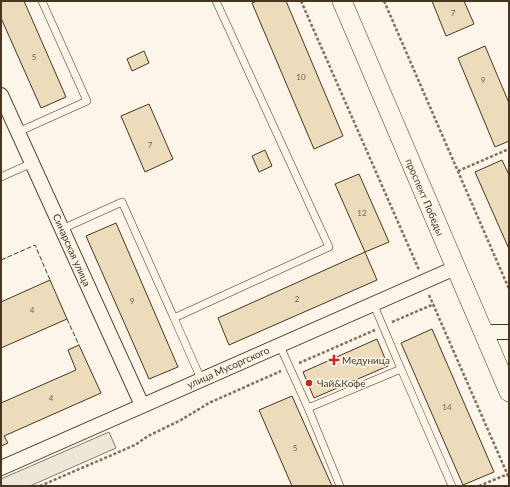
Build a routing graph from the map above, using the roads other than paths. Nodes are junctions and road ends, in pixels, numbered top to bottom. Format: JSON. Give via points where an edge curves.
{"nodes":[{"id":1,"x":42,"y":1,"type":"edge"},
{"id":2,"x":216,"y":1,"type":"edge"},
{"id":3,"x":342,"y":1,"type":"edge"},
{"id":4,"x":1,"y":95,"type":"edge"},
{"id":5,"x":18,"y":132,"type":"junction"},
{"id":6,"x":32,"y":164,"type":"junction"},
{"id":7,"x":1,"y":177,"type":"edge"},
{"id":8,"x":62,"y":229,"type":"junction"},
{"id":9,"x":455,"y":268,"type":"junction"},
{"id":10,"x":373,"y":303,"type":"junction"},
{"id":11,"x":174,"y":318,"type":"junction"},
{"id":12,"x":484,"y":332,"type":"junction"},
{"id":13,"x":509,"y":332,"type":"edge"},
{"id":14,"x":279,"y":344,"type":"junction"},
{"id":15,"x":401,"y":369,"type":"junction"},
{"id":16,"x":201,"y":379,"type":"junction"},
{"id":17,"x":509,"y":392,"type":"edge"},
{"id":18,"x":142,"y":405,"type":"junction"},
{"id":19,"x":308,"y":408,"type":"junction"},
{"id":20,"x":1,"y":468,"type":"edge"},
{"id":21,"x":340,"y":486,"type":"edge"},
{"id":22,"x":452,"y":486,"type":"edge"}],
"edges":[{"from":1,"to":5,"type":"lane","via":[[87,101]]},
{"from":2,"to":11,"type":"lane","via":[[328,247]]},
{"from":3,"to":9,"type":"main road","name":"проспект Победы"},
{"from":4,"to":5,"type":"street","name":"Синарская улица"},
{"from":5,"to":6,"type":"street","name":"Синарская улица"},
{"from":6,"to":7,"type":"lane"},
{"from":6,"to":8,"type":"street","name":"Синарская улица"},
{"from":8,"to":11,"type":"lane","via":[[122,202]]},
{"from":8,"to":18,"type":"street","name":"Синарская улица"},
{"from":9,"to":10,"type":"street","name":"улица Мусоргского"},
{"from":9,"to":12,"type":"main road","name":"проспект Победы"},
{"from":10,"to":14,"type":"street","name":"улица Мусоргского"},
{"from":10,"to":15,"type":"lane"},
{"from":11,"to":16,"type":"lane"},
{"from":12,"to":13,"type":"street"},
{"from":12,"to":17,"type":"main road","name":"проспект Победы"},
{"from":14,"to":16,"type":"street","name":"улица Мусоргского"},
{"from":14,"to":19,"type":"lane"},
{"from":15,"to":19,"type":"lane"},
{"from":15,"to":22,"type":"lane"},
{"from":16,"to":18,"type":"street","name":"улица Мусоргского"},
{"from":18,"to":20,"type":"street","name":"улица Мусоргского"},
{"from":19,"to":21,"type":"lane"}]}
